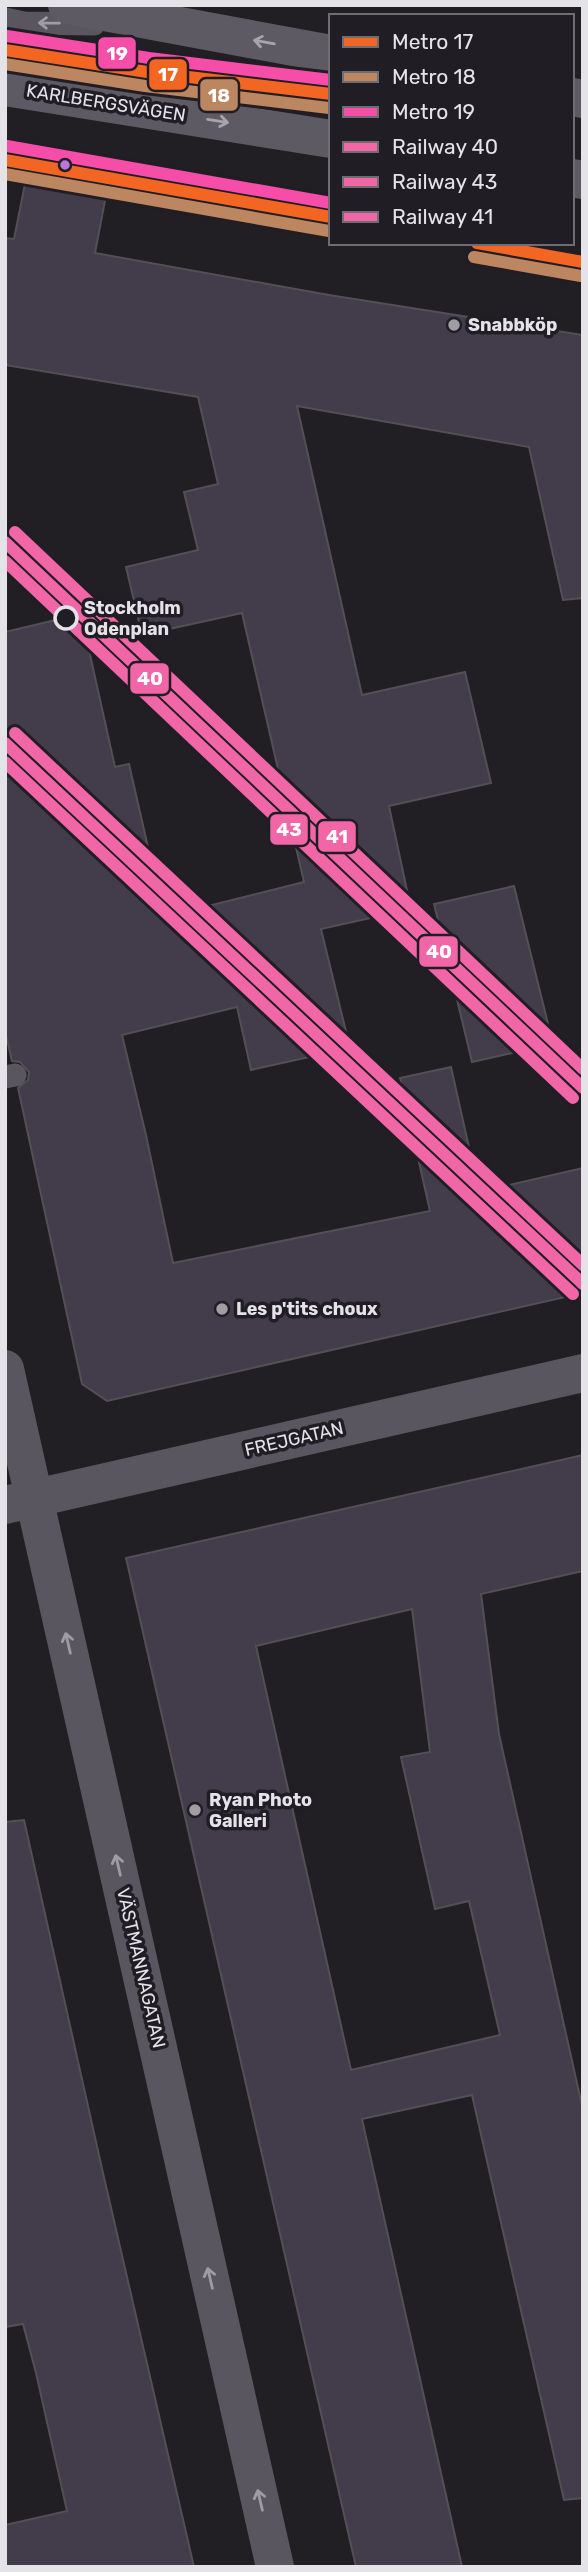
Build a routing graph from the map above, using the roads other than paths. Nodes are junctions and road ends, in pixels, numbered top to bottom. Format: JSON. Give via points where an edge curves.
{"nodes":[{"id":1,"x":67,"y":5,"type":"edge"},
{"id":2,"x":5,"y":19,"type":"edge"},
{"id":3,"x":167,"y":24,"type":"junction"},
{"id":4,"x":329,"y":54,"type":"edge"},
{"id":5,"x":5,"y":87,"type":"edge"},
{"id":6,"x":329,"y":139,"type":"edge"},
{"id":7,"x":5,"y":1369,"type":"edge"},
{"id":8,"x":583,"y":1373,"type":"edge"},
{"id":9,"x":20,"y":1501,"type":"edge"},
{"id":10,"x":275,"y":2567,"type":"edge"}],
"edges":[{"from":1,"to":3,"type":"main road"},
{"from":3,"to":2,"type":"lane","one_way":true},
{"from":4,"to":3,"type":"main road","one_way":true},
{"from":5,"to":6,"type":"main road","name":"KARLBERGSVÄGEN","one_way":true},
{"from":7,"to":9,"type":"street","name":"VÄSTMANNAGATAN"},
{"from":8,"to":9,"type":"street","name":"FREJGATAN"},
{"from":10,"to":9,"type":"street","name":"VÄSTMANNAGATAN","one_way":true}]}
